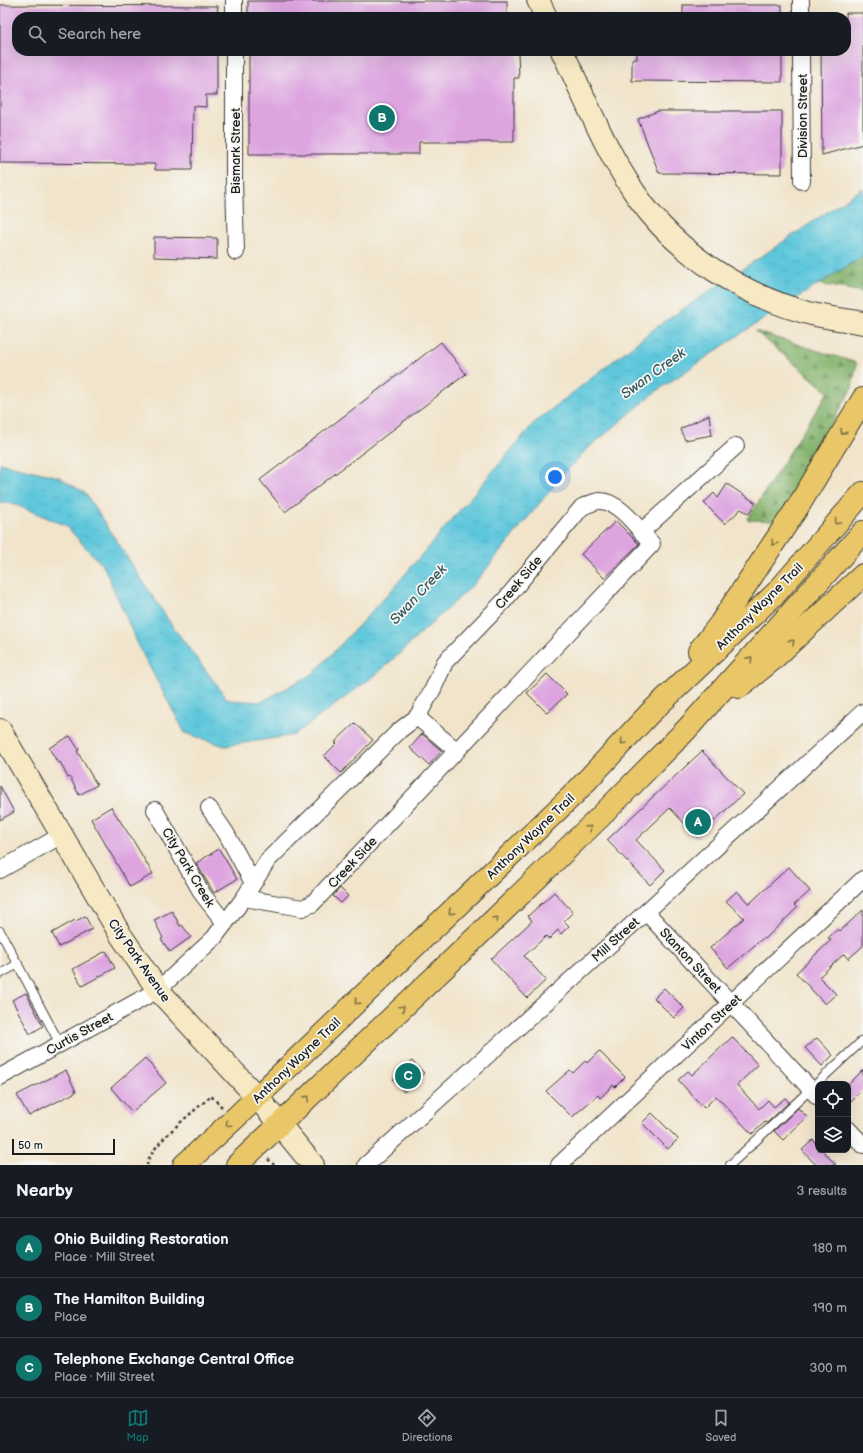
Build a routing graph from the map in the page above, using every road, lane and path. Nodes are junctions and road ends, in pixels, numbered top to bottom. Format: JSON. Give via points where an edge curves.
{"nodes":[{"id":1,"x":234,"y":0,"type":"edge"},
{"id":2,"x":538,"y":0,"type":"edge"},
{"id":3,"x":801,"y":0,"type":"edge"},
{"id":4,"x":234,"y":12,"type":"edge"},
{"id":5,"x":544,"y":12,"type":"edge"},
{"id":6,"x":801,"y":12,"type":"edge"},
{"id":7,"x":234,"y":56,"type":"edge"},
{"id":8,"x":564,"y":56,"type":"edge"},
{"id":9,"x":802,"y":56,"type":"edge"},
{"id":10,"x":802,"y":181,"type":"dead end"},
{"id":11,"x":236,"y":252,"type":"dead end"},
{"id":12,"x":863,"y":323,"type":"edge"},
{"id":13,"x":863,"y":399,"type":"edge"},
{"id":14,"x":736,"y":446,"type":"dead end"},
{"id":15,"x":863,"y":493,"type":"edge"},
{"id":16,"x":641,"y":532,"type":"junction"},
{"id":17,"x":863,"y":532,"type":"edge"},
{"id":18,"x":863,"y":575,"type":"edge"},
{"id":19,"x":649,"y":714,"type":"junction"},
{"id":20,"x":861,"y":716,"type":"edge"},
{"id":21,"x":417,"y":717,"type":"junction"},
{"id":22,"x":687,"y":729,"type":"junction"},
{"id":23,"x":0,"y":730,"type":"edge"},
{"id":24,"x":457,"y":751,"type":"junction"},
{"id":25,"x":209,"y":808,"type":"dead end"},
{"id":26,"x":155,"y":810,"type":"dead end"},
{"id":27,"x":62,"y":835,"type":"junction"},
{"id":28,"x":0,"y":870,"type":"edge"},
{"id":29,"x":863,"y":879,"type":"edge"},
{"id":30,"x":253,"y":883,"type":"junction"},
{"id":31,"x":244,"y":898,"type":"junction"},
{"id":32,"x":646,"y":912,"type":"junction"},
{"id":33,"x":225,"y":923,"type":"junction"},
{"id":34,"x":0,"y":931,"type":"edge"},
{"id":35,"x":18,"y":964,"type":"junction"},
{"id":36,"x":0,"y":974,"type":"edge"},
{"id":37,"x":158,"y":990,"type":"junction"},
{"id":38,"x":731,"y":1004,"type":"junction"},
{"id":39,"x":863,"y":1040,"type":"edge"},
{"id":40,"x":60,"y":1044,"type":"junction"},
{"id":41,"x":0,"y":1077,"type":"edge"},
{"id":42,"x":814,"y":1093,"type":"edge"},
{"id":43,"x":256,"y":1098,"type":"junction"},
{"id":44,"x":224,"y":1108,"type":"dead end"},
{"id":45,"x":279,"y":1125,"type":"junction"},
{"id":46,"x":851,"y":1132,"type":"edge"},
{"id":47,"x":863,"y":1145,"type":"edge"},
{"id":48,"x":147,"y":1165,"type":"edge"},
{"id":49,"x":184,"y":1165,"type":"edge"},
{"id":50,"x":237,"y":1165,"type":"edge"},
{"id":51,"x":313,"y":1165,"type":"edge"},
{"id":52,"x":366,"y":1165,"type":"edge"},
{"id":53,"x":559,"y":1165,"type":"edge"},
{"id":54,"x":730,"y":1165,"type":"edge"}],
"edges":[{"from":1,"to":4,"type":"street"},
{"from":2,"to":5,"type":"street"},
{"from":3,"to":6,"type":"street"},
{"from":7,"to":11,"type":"street","name":"Bismark Street"},
{"from":8,"to":12,"type":"street","via":[[611,152],[637,197],[688,251],[706,265],[750,291],[813,314]]},
{"from":9,"to":10,"type":"street","name":"Division Street"},
{"from":13,"to":19,"type":"highway","one_way":true,"via":[[799,505],[720,624]]},
{"from":14,"to":16,"type":"street"},
{"from":15,"to":19,"type":"highway","name":"Anthony Wayne Trail","one_way":true,"via":[[777,592]]},
{"from":16,"to":21,"type":"street","name":"Creek Side","via":[[614,504],[600,501],[582,507],[504,601],[445,662]]},
{"from":16,"to":24,"type":"street","name":"Creek Side","via":[[652,544]]},
{"from":22,"to":17,"type":"highway","name":"Anthony Wayne Trail","one_way":true},
{"from":22,"to":18,"type":"highway","one_way":true,"via":[[771,661]]},
{"from":19,"to":43,"type":"highway","name":"Anthony Wayne Trail","one_way":true,"via":[[575,793]]},
{"from":20,"to":32,"type":"street","name":"Mill Street"},
{"from":21,"to":24,"type":"street"},
{"from":21,"to":30,"type":"street","name":"Creek Side","via":[[400,730],[268,860]]},
{"from":45,"to":22,"type":"highway","name":"Anthony Wayne Trail","one_way":true,"via":[[463,950]]},
{"from":23,"to":27,"type":"street","name":"City Park Avenue"},
{"from":24,"to":31,"type":"street","name":"Creek Side","via":[[312,904],[302,908]]},
{"from":25,"to":30,"type":"street","via":[[226,833]]},
{"from":26,"to":33,"type":"street","name":"City Park Creek","via":[[203,895]]},
{"from":27,"to":28,"type":"street"},
{"from":27,"to":37,"type":"street","name":"City Park Avenue","via":[[120,934]]},
{"from":29,"to":38,"type":"street","name":"Vinton Street"},
{"from":30,"to":31,"type":"street","name":"Creek Side"},
{"from":31,"to":33,"type":"street","name":"Creek Side"},
{"from":32,"to":38,"type":"street","name":"Stanton Street"},
{"from":32,"to":52,"type":"street","name":"Mill Street"},
{"from":33,"to":37,"type":"street","name":"Creek Side","via":[[214,938]]},
{"from":34,"to":35,"type":"lane"},
{"from":35,"to":36,"type":"lane"},
{"from":35,"to":40,"type":"lane"},
{"from":37,"to":40,"type":"street","name":"Curtis Street"},
{"from":37,"to":43,"type":"street","name":"City Park Avenue"},
{"from":38,"to":42,"type":"street","name":"Stanton Street"},
{"from":38,"to":53,"type":"street","name":"Vinton Street"},
{"from":39,"to":42,"type":"lane"},
{"from":40,"to":41,"type":"street","name":"Curtis Street"},
{"from":42,"to":54,"type":"lane"},
{"from":43,"to":45,"type":"street","name":"City Park Avenue"},
{"from":43,"to":49,"type":"highway","name":"Anthony Wayne Trail","one_way":true},
{"from":44,"to":48,"type":"path","via":[[211,1096],[158,1145],[149,1156]]},
{"from":45,"to":50,"type":"highway","name":"Anthony Wayne Trail"},
{"from":45,"to":51,"type":"street","name":"City Park Avenue"},
{"from":46,"to":47,"type":"street"}]}
